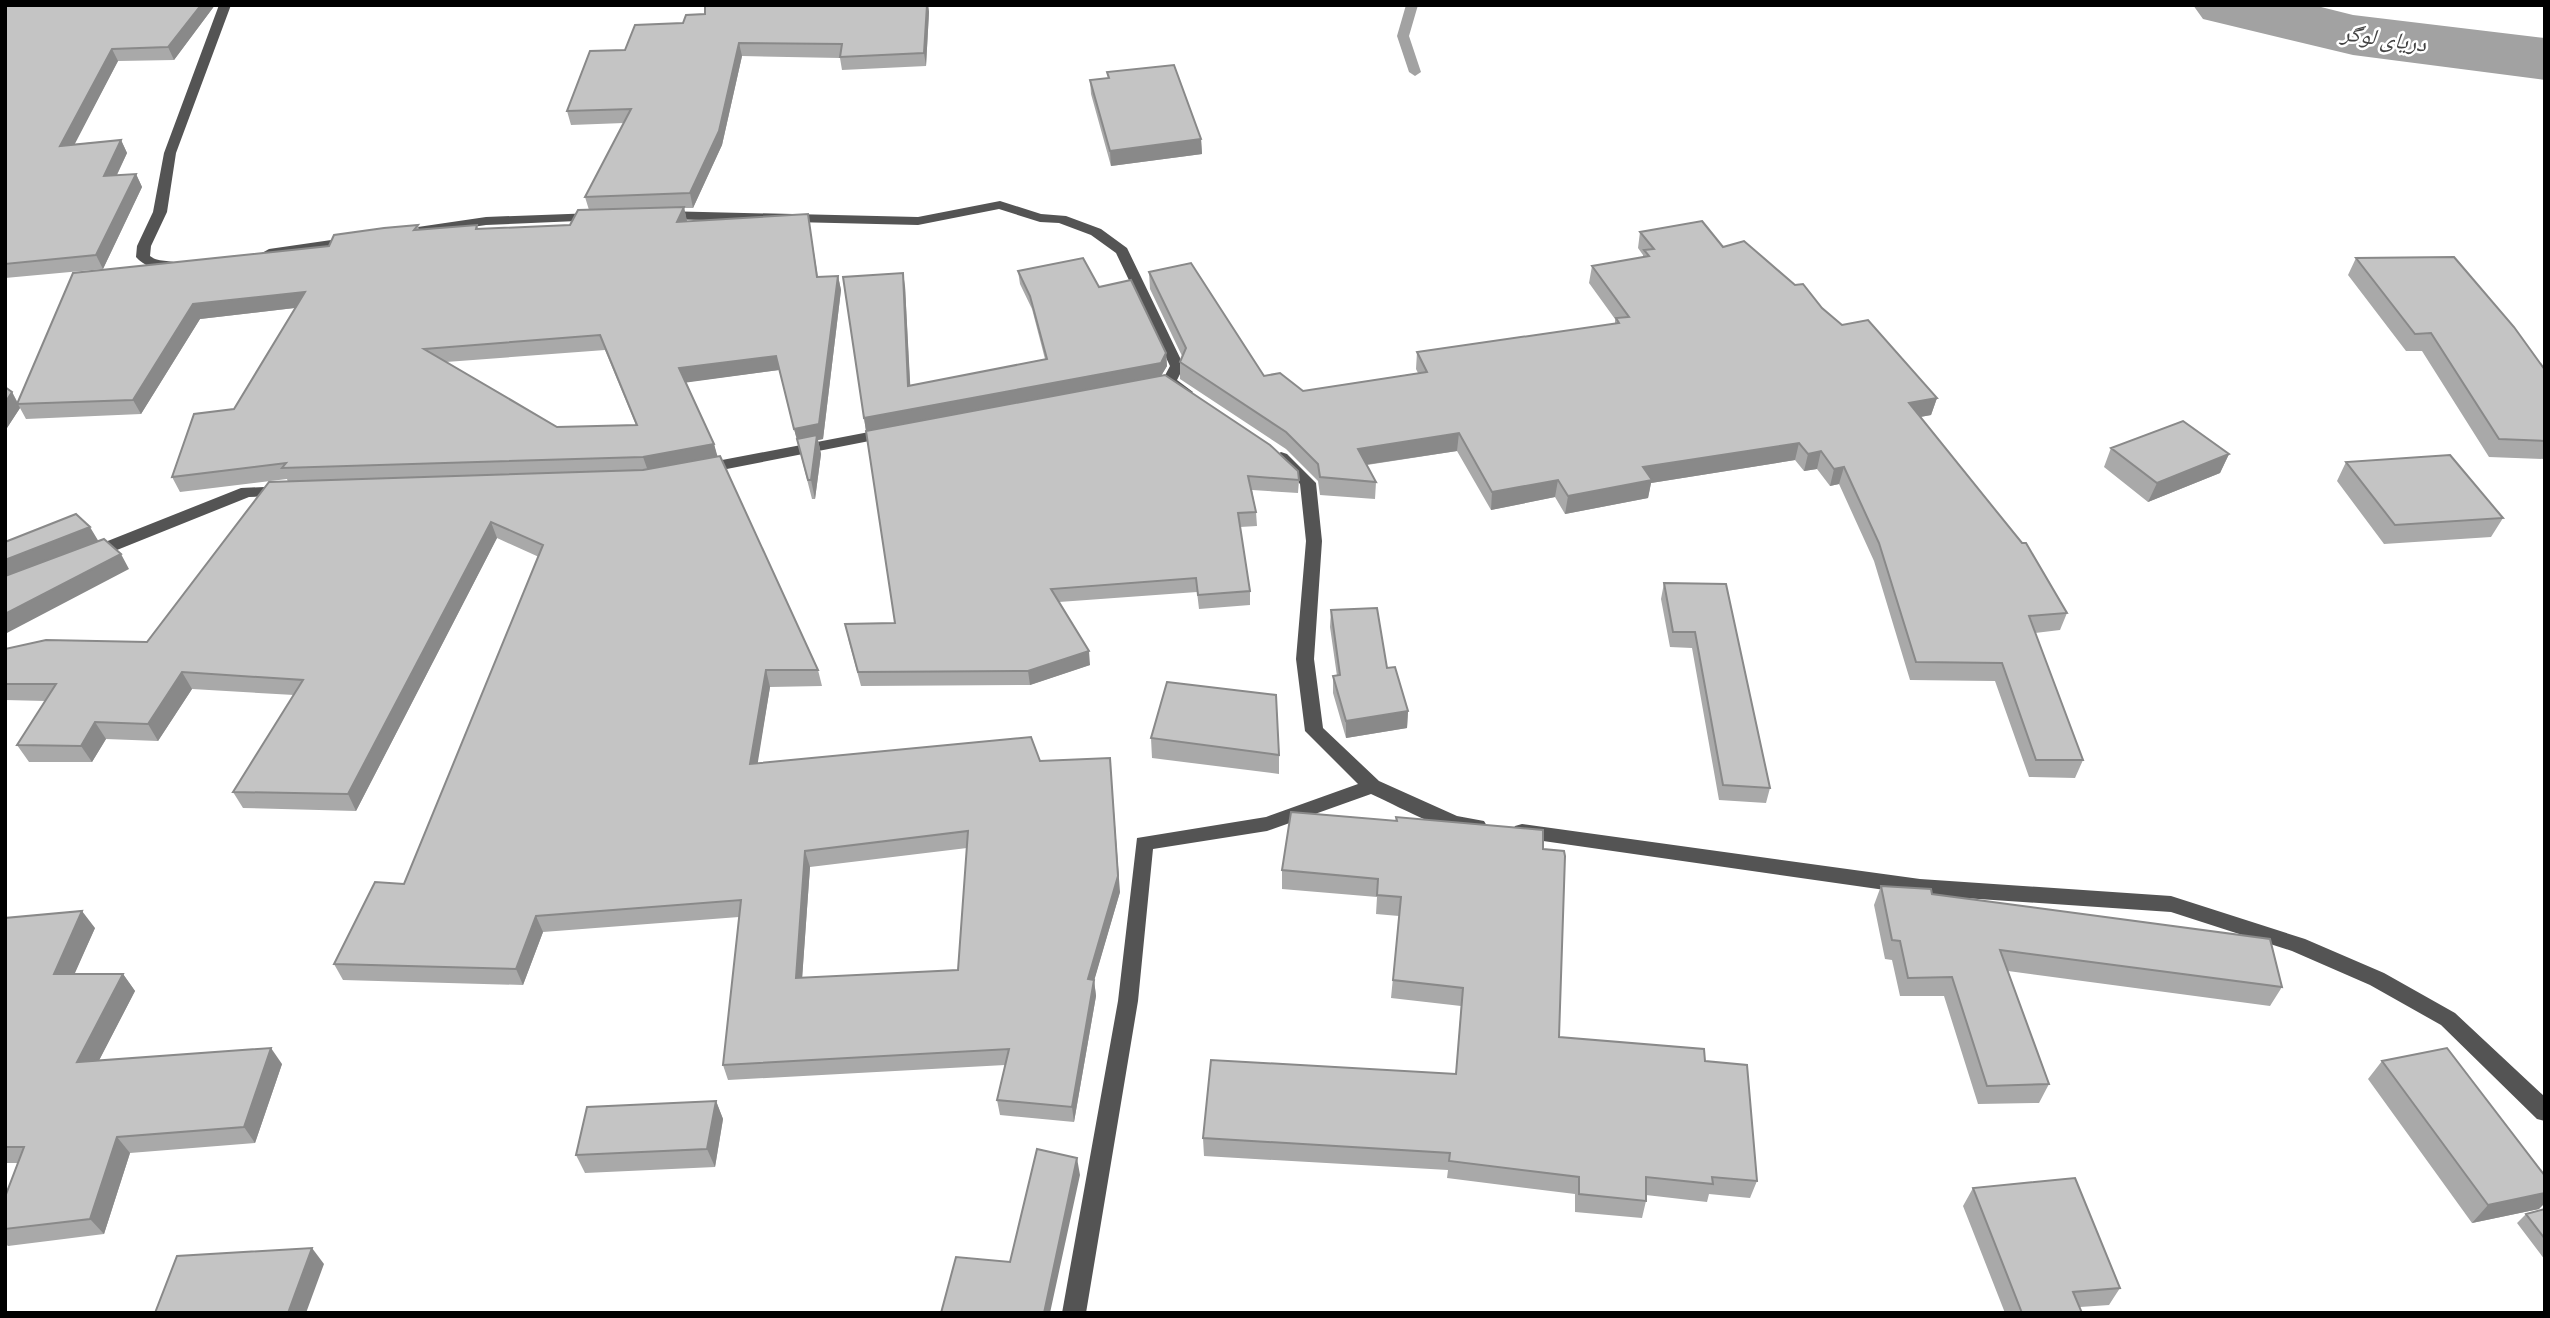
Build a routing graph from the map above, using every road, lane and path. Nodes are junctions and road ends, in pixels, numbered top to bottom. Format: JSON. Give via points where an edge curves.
{"nodes":[{"id":1,"x":225,"y":5,"type":"edge"},
{"id":2,"x":647,"y":215,"type":"edge"},
{"id":3,"x":607,"y":217,"type":"edge"},
{"id":4,"x":393,"y":235,"type":"edge"},
{"id":5,"x":367,"y":239,"type":"edge"},
{"id":6,"x":248,"y":256,"type":"edge"},
{"id":7,"x":187,"y":265,"type":"edge"},
{"id":8,"x":1202,"y":403,"type":"edge"},
{"id":9,"x":909,"y":430,"type":"edge"},
{"id":10,"x":1267,"y":446,"type":"edge"},
{"id":11,"x":689,"y":471,"type":"edge"},
{"id":12,"x":302,"y":490,"type":"edge"},
{"id":13,"x":75,"y":561,"type":"edge"},
{"id":14,"x":1372,"y":786,"type":"junction"},
{"id":15,"x":2545,"y":1112,"type":"edge"},
{"id":16,"x":1074,"y":1313,"type":"edge"}],
"edges":[{"from":1,"to":7,"type":"street","via":[[170,153],[160,212],[144,246],[143,257],[153,265]]},
{"from":2,"to":8,"type":"street","via":[[918,221],[1000,205],[1040,218],[1061,219],[1096,232],[1122,251],[1177,366],[1162,382]]},
{"from":3,"to":4,"type":"street","via":[[486,221]]},
{"from":5,"to":6,"type":"street"},
{"from":9,"to":11,"type":"street"},
{"from":10,"to":14,"type":"street","via":[[1308,483],[1314,541],[1305,659],[1314,730]]},
{"from":12,"to":13,"type":"street","via":[[247,492]]},
{"from":14,"to":15,"type":"street","via":[[1454,823],[1920,887],[2171,904],[2298,946],[2377,979],[2448,1019]]},
{"from":14,"to":16,"type":"street","via":[[1267,824],[1144,843],[1128,1001]]}]}
